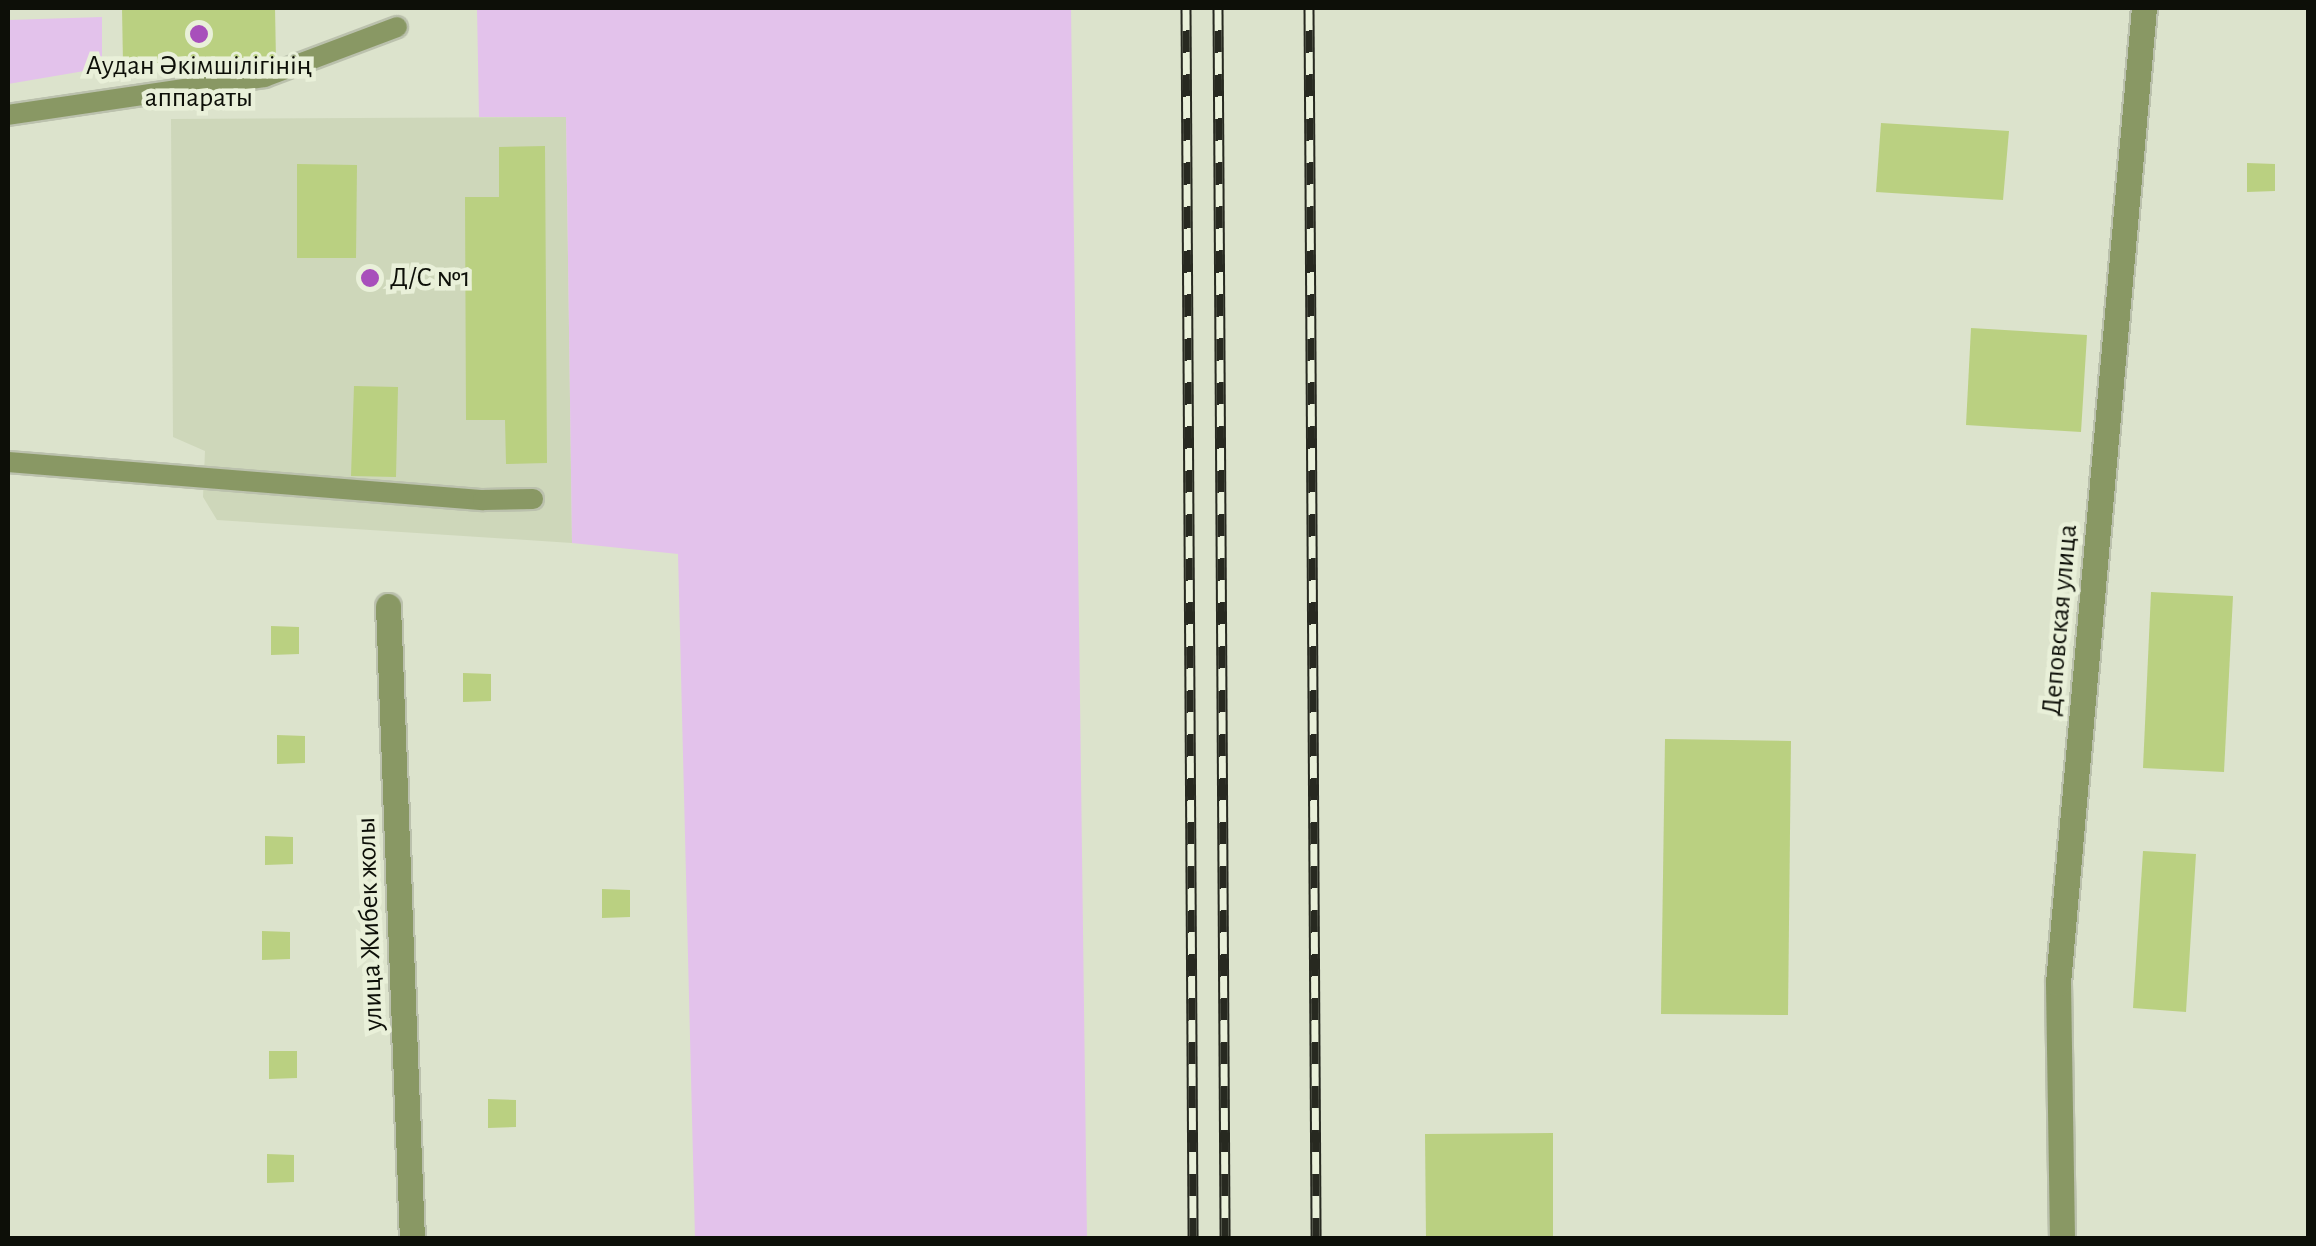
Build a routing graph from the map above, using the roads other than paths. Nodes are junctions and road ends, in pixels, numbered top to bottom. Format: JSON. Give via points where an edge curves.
{"nodes":[{"id":1,"x":2144,"y":8,"type":"edge"},
{"id":2,"x":397,"y":27,"type":"dead end"},
{"id":3,"x":8,"y":114,"type":"edge"},
{"id":4,"x":8,"y":462,"type":"edge"},
{"id":5,"x":533,"y":499,"type":"dead end"},
{"id":6,"x":388,"y":606,"type":"dead end"},
{"id":7,"x":412,"y":1238,"type":"edge"},
{"id":8,"x":2062,"y":1238,"type":"edge"}],
"edges":[{"from":1,"to":8,"type":"street","name":"Деповская улица","via":[[2058,982]]},
{"from":2,"to":3,"type":"lane","via":[[264,77]]},
{"from":4,"to":5,"type":"lane"},
{"from":6,"to":7,"type":"street","name":"улица Жибек жолы"}]}
